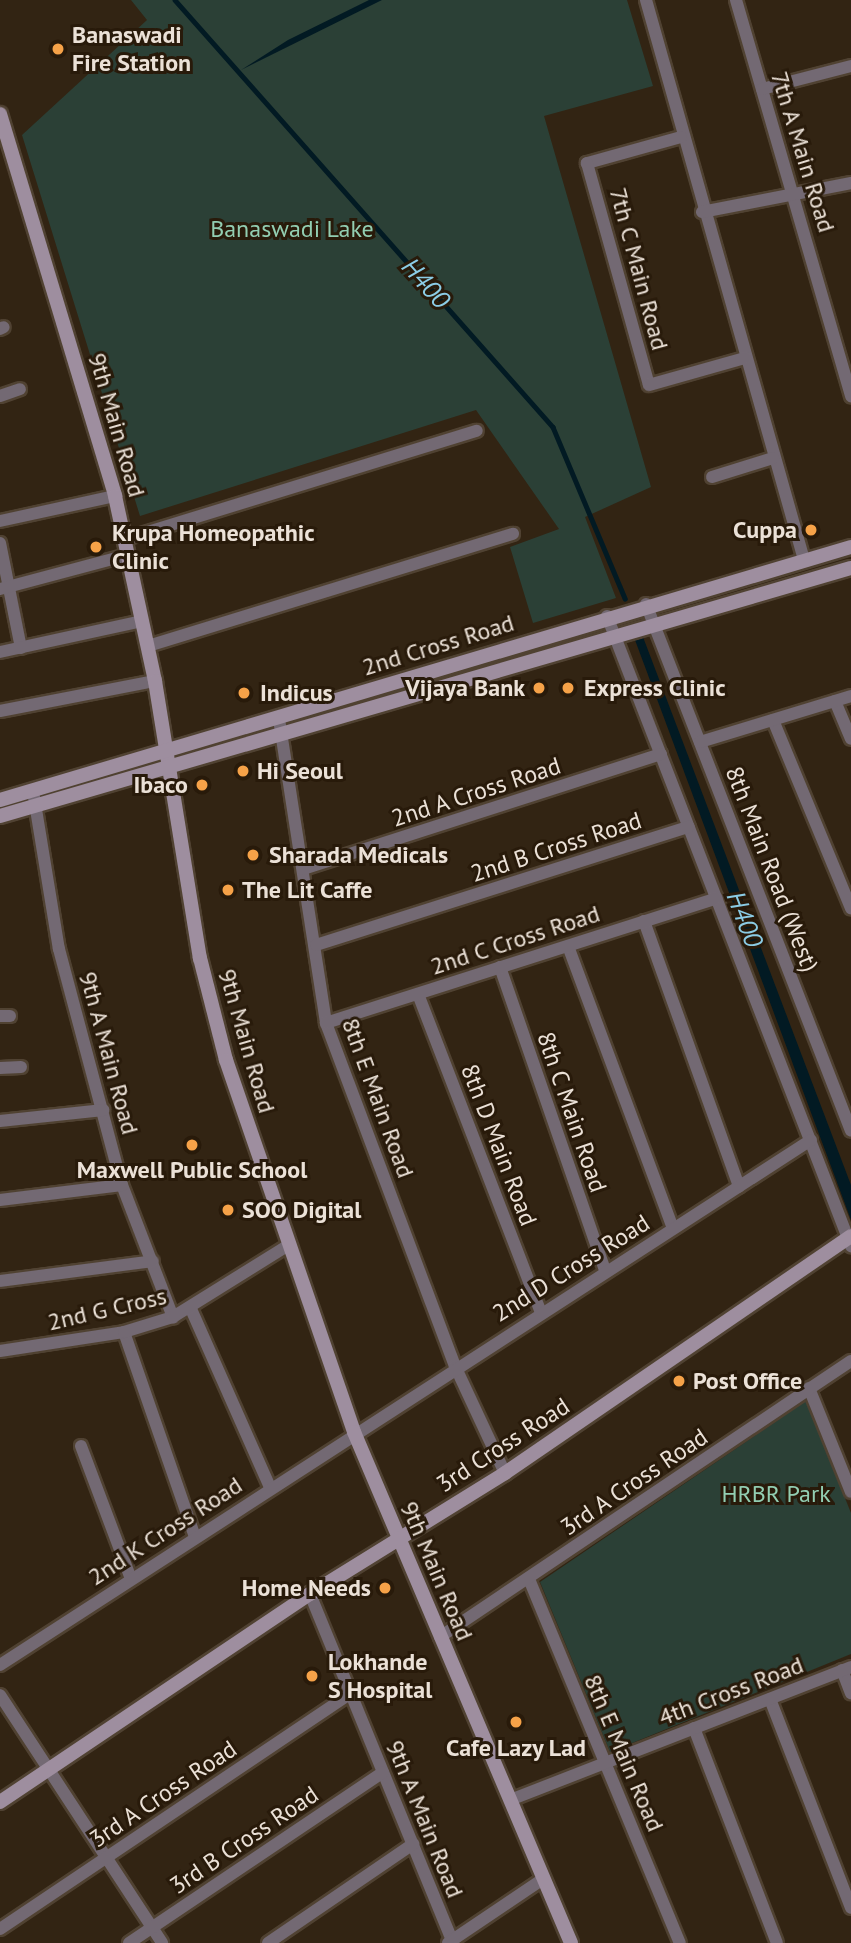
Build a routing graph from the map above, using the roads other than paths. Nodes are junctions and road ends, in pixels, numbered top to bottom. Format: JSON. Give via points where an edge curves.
{"nodes":[{"id":1,"x":646,"y":0,"type":"edge"},
{"id":2,"x":736,"y":0,"type":"edge"},
{"id":3,"x":851,"y":66,"type":"edge"},
{"id":4,"x":762,"y":89,"type":"junction"},
{"id":5,"x":0,"y":114,"type":"edge"},
{"id":6,"x":681,"y":136,"type":"junction"},
{"id":7,"x":851,"y":183,"type":"edge"},
{"id":8,"x":796,"y":194,"type":"junction"},
{"id":9,"x":702,"y":212,"type":"junction"},
{"id":10,"x":745,"y":359,"type":"junction"},
{"id":11,"x":20,"y":389,"type":"dead end"},
{"id":12,"x":0,"y":396,"type":"edge"},
{"id":13,"x":851,"y":397,"type":"edge"},
{"id":14,"x":477,"y":431,"type":"dead end"},
{"id":15,"x":774,"y":458,"type":"junction"},
{"id":16,"x":712,"y":477,"type":"dead end"},
{"id":17,"x":115,"y":496,"type":"junction"},
{"id":18,"x":0,"y":521,"type":"edge"},
{"id":19,"x":513,"y":534,"type":"dead end"},
{"id":20,"x":125,"y":539,"type":"junction"},
{"id":21,"x":0,"y":544,"type":"edge"},
{"id":22,"x":851,"y":547,"type":"edge"},
{"id":23,"x":128,"y":555,"type":"junction"},
{"id":24,"x":804,"y":560,"type":"junction"},
{"id":25,"x":851,"y":568,"type":"edge"},
{"id":26,"x":4,"y":588,"type":"edge"},
{"id":27,"x":646,"y":604,"type":"junction"},
{"id":28,"x":613,"y":613,"type":"junction"},
{"id":29,"x":142,"y":621,"type":"junction"},
{"id":30,"x":653,"y":622,"type":"junction"},
{"id":31,"x":619,"y":631,"type":"junction"},
{"id":32,"x":148,"y":646,"type":"junction"},
{"id":33,"x":20,"y":648,"type":"junction"},
{"id":34,"x":0,"y":652,"type":"edge"},
{"id":35,"x":155,"y":681,"type":"junction"},
{"id":36,"x":851,"y":696,"type":"edge"},
{"id":37,"x":835,"y":701,"type":"junction"},
{"id":38,"x":0,"y":711,"type":"edge"},
{"id":39,"x":279,"y":719,"type":"junction"},
{"id":40,"x":773,"y":720,"type":"junction"},
{"id":41,"x":282,"y":738,"type":"junction"},
{"id":42,"x":851,"y":738,"type":"edge"},
{"id":43,"x":700,"y":742,"type":"junction"},
{"id":44,"x":661,"y":754,"type":"junction"},
{"id":45,"x":163,"y":755,"type":"junction"},
{"id":46,"x":167,"y":770,"type":"junction"},
{"id":47,"x":34,"y":799,"type":"junction"},
{"id":48,"x":0,"y":800,"type":"edge"},
{"id":49,"x":0,"y":816,"type":"edge"},
{"id":50,"x":689,"y":827,"type":"junction"},
{"id":51,"x":303,"y":869,"type":"junction"},
{"id":52,"x":717,"y":898,"type":"junction"},
{"id":53,"x":851,"y":908,"type":"edge"},
{"id":54,"x":644,"y":921,"type":"junction"},
{"id":55,"x":316,"y":945,"type":"junction"},
{"id":56,"x":568,"y":946,"type":"junction"},
{"id":57,"x":500,"y":967,"type":"junction"},
{"id":58,"x":418,"y":993,"type":"junction"},
{"id":59,"x":326,"y":1023,"type":"junction"},
{"id":60,"x":21,"y":1067,"type":"dead end"},
{"id":61,"x":0,"y":1068,"type":"edge"},
{"id":62,"x":847,"y":1105,"type":"edge"},
{"id":63,"x":103,"y":1110,"type":"junction"},
{"id":64,"x":0,"y":1121,"type":"edge"},
{"id":65,"x":851,"y":1131,"type":"edge"},
{"id":66,"x":811,"y":1140,"type":"junction"},
{"id":67,"x":121,"y":1185,"type":"junction"},
{"id":68,"x":739,"y":1186,"type":"junction"},
{"id":69,"x":0,"y":1199,"type":"edge"},
{"id":70,"x":673,"y":1228,"type":"junction"},
{"id":71,"x":850,"y":1240,"type":"edge"},
{"id":72,"x":287,"y":1246,"type":"junction"},
{"id":73,"x":153,"y":1261,"type":"junction"},
{"id":74,"x":606,"y":1271,"type":"junction"},
{"id":75,"x":0,"y":1281,"type":"edge"},
{"id":76,"x":191,"y":1309,"type":"junction"},
{"id":77,"x":541,"y":1311,"type":"junction"},
{"id":78,"x":173,"y":1317,"type":"junction"},
{"id":79,"x":124,"y":1332,"type":"junction"},
{"id":80,"x":0,"y":1351,"type":"edge"},
{"id":81,"x":851,"y":1361,"type":"edge"},
{"id":82,"x":455,"y":1366,"type":"junction"},
{"id":83,"x":809,"y":1388,"type":"junction"},
{"id":84,"x":354,"y":1432,"type":"junction"},
{"id":85,"x":81,"y":1446,"type":"dead end"},
{"id":86,"x":505,"y":1473,"type":"junction"},
{"id":87,"x":270,"y":1487,"type":"junction"},
{"id":88,"x":851,"y":1492,"type":"edge"},
{"id":89,"x":195,"y":1537,"type":"junction"},
{"id":90,"x":398,"y":1537,"type":"junction"},
{"id":91,"x":131,"y":1579,"type":"junction"},
{"id":92,"x":528,"y":1579,"type":"junction"},
{"id":93,"x":310,"y":1594,"type":"junction"},
{"id":94,"x":440,"y":1637,"type":"junction"},
{"id":95,"x":0,"y":1665,"type":"edge"},
{"id":96,"x":847,"y":1669,"type":"edge"},
{"id":97,"x":851,"y":1693,"type":"edge"},
{"id":98,"x":350,"y":1694,"type":"junction"},
{"id":99,"x":0,"y":1695,"type":"edge"},
{"id":100,"x":770,"y":1699,"type":"junction"},
{"id":101,"x":694,"y":1728,"type":"junction"},
{"id":102,"x":605,"y":1763,"type":"junction"},
{"id":103,"x":47,"y":1770,"type":"junction"},
{"id":104,"x":383,"y":1772,"type":"junction"},
{"id":105,"x":510,"y":1800,"type":"junction"},
{"id":106,"x":0,"y":1802,"type":"edge"},
{"id":107,"x":413,"y":1844,"type":"junction"},
{"id":108,"x":103,"y":1859,"type":"junction"},
{"id":109,"x":543,"y":1879,"type":"junction"},
{"id":110,"x":851,"y":1908,"type":"edge"},
{"id":111,"x":152,"y":1928,"type":"junction"},
{"id":112,"x":0,"y":1929,"type":"edge"},
{"id":113,"x":451,"y":1942,"type":"edge"},
{"id":114,"x":129,"y":1943,"type":"edge"},
{"id":115,"x":162,"y":1943,"type":"edge"},
{"id":116,"x":268,"y":1943,"type":"edge"},
{"id":117,"x":571,"y":1943,"type":"edge"},
{"id":118,"x":680,"y":1943,"type":"edge"},
{"id":119,"x":777,"y":1943,"type":"edge"}],
"edges":[{"from":1,"to":6,"type":"street"},
{"from":2,"to":4,"type":"street","name":"7th A Main Road"},
{"from":3,"to":4,"type":"street"},
{"from":4,"to":8,"type":"street","name":"7th A Main Road"},
{"from":5,"to":17,"type":"street","name":"9th Main Road"},
{"from":6,"to":9,"type":"street"},
{"from":6,"to":10,"type":"street","name":"7th C Main Road","via":[[587,163],[649,385]]},
{"from":7,"to":8,"type":"street"},
{"from":8,"to":9,"type":"street"},
{"from":8,"to":13,"type":"street","name":"7th A Main Road"},
{"from":9,"to":10,"type":"street"},
{"from":10,"to":15,"type":"street"},
{"from":11,"to":12,"type":"street"},
{"from":14,"to":20,"type":"street"},
{"from":15,"to":16,"type":"street"},
{"from":15,"to":24,"type":"street"},
{"from":17,"to":18,"type":"street"},
{"from":17,"to":20,"type":"street","name":"9th Main Road"},
{"from":19,"to":32,"type":"street"},
{"from":20,"to":23,"type":"street","name":"9th Main Road"},
{"from":21,"to":26,"type":"street"},
{"from":22,"to":24,"type":"street","name":"2nd Cross Road"},
{"from":23,"to":26,"type":"street"},
{"from":23,"to":29,"type":"street","name":"9th Main Road"},
{"from":24,"to":27,"type":"street","name":"2nd Cross Road"},
{"from":25,"to":30,"type":"street","name":"2nd Cross Road"},
{"from":26,"to":33,"type":"street"},
{"from":27,"to":28,"type":"street","name":"2nd Cross Road"},
{"from":27,"to":30,"type":"street"},
{"from":28,"to":31,"type":"street"},
{"from":28,"to":39,"type":"street","name":"2nd Cross Road"},
{"from":29,"to":32,"type":"street","name":"9th Main Road"},
{"from":29,"to":33,"type":"street"},
{"from":30,"to":31,"type":"street","name":"2nd Cross Road"},
{"from":30,"to":43,"type":"street","name":"8th Main Road (West)"},
{"from":31,"to":41,"type":"street","name":"2nd Cross Road"},
{"from":31,"to":44,"type":"street"},
{"from":32,"to":35,"type":"street","name":"9th Main Road"},
{"from":33,"to":34,"type":"street"},
{"from":35,"to":38,"type":"street"},
{"from":35,"to":45,"type":"street","name":"9th Main Road"},
{"from":36,"to":37,"type":"street"},
{"from":37,"to":40,"type":"street"},
{"from":37,"to":42,"type":"street"},
{"from":39,"to":41,"type":"street","name":"8th E Main Road"},
{"from":39,"to":45,"type":"street","name":"2nd Cross Road"},
{"from":40,"to":43,"type":"street"},
{"from":40,"to":53,"type":"street"},
{"from":41,"to":46,"type":"street","name":"2nd Cross Road"},
{"from":41,"to":51,"type":"street","name":"8th E Main Road"},
{"from":43,"to":62,"type":"street","name":"8th Main Road (West)"},
{"from":44,"to":50,"type":"street"},
{"from":44,"to":51,"type":"street","name":"2nd A Cross Road"},
{"from":45,"to":46,"type":"street","name":"9th Main Road"},
{"from":45,"to":47,"type":"street","name":"2nd Cross Road"},
{"from":46,"to":47,"type":"street","name":"2nd Cross Road"},
{"from":46,"to":72,"type":"street","name":"9th Main Road","via":[[226,1060]]},
{"from":47,"to":48,"type":"street","name":"2nd Cross Road"},
{"from":47,"to":49,"type":"street","name":"2nd Cross Road"},
{"from":47,"to":63,"type":"street","name":"9th A Main Road","via":[[59,949]]},
{"from":50,"to":52,"type":"street"},
{"from":50,"to":55,"type":"street","name":"2nd B Cross Road"},
{"from":51,"to":55,"type":"street","name":"8th E Main Road"},
{"from":52,"to":54,"type":"street","name":"2nd C Cross Road"},
{"from":52,"to":66,"type":"street"},
{"from":54,"to":56,"type":"street","name":"2nd C Cross Road"},
{"from":54,"to":68,"type":"street"},
{"from":55,"to":59,"type":"street","name":"8th E Main Road"},
{"from":56,"to":57,"type":"street","name":"2nd C Cross Road"},
{"from":56,"to":70,"type":"street"},
{"from":57,"to":58,"type":"street","name":"2nd C Cross Road"},
{"from":57,"to":74,"type":"street","name":"8th C Main Road"},
{"from":58,"to":59,"type":"street","name":"2nd C Cross Road"},
{"from":58,"to":77,"type":"street","name":"8th D Main Road"},
{"from":59,"to":82,"type":"street","name":"8th E Main Road"},
{"from":60,"to":61,"type":"street"},
{"from":62,"to":65,"type":"street","name":"8th Main Road (West)"},
{"from":63,"to":64,"type":"street"},
{"from":63,"to":67,"type":"street","name":"9th A Main Road"},
{"from":66,"to":68,"type":"street","name":"2nd D Cross Road"},
{"from":66,"to":71,"type":"street"},
{"from":67,"to":69,"type":"street"},
{"from":67,"to":73,"type":"street","name":"9th A Main Road"},
{"from":68,"to":70,"type":"street","name":"2nd D Cross Road"},
{"from":70,"to":74,"type":"street","name":"2nd D Cross Road"},
{"from":71,"to":86,"type":"street","name":"3rd Cross Road"},
{"from":72,"to":76,"type":"street","name":"2nd G Cross"},
{"from":72,"to":84,"type":"street","name":"9th Main Road"},
{"from":73,"to":75,"type":"street"},
{"from":73,"to":78,"type":"street","name":"9th A Main Road"},
{"from":74,"to":77,"type":"street","name":"2nd D Cross Road"},
{"from":76,"to":78,"type":"street","name":"2nd G Cross"},
{"from":76,"to":87,"type":"street"},
{"from":77,"to":82,"type":"street","name":"2nd D Cross Road"},
{"from":78,"to":79,"type":"street","name":"2nd G Cross"},
{"from":79,"to":80,"type":"street","name":"2nd G Cross"},
{"from":79,"to":89,"type":"street"},
{"from":81,"to":83,"type":"street","name":"3rd A Cross Road"},
{"from":82,"to":84,"type":"street","name":"2nd D Cross Road"},
{"from":82,"to":86,"type":"street","name":"8th E Main Road"},
{"from":83,"to":88,"type":"street"},
{"from":83,"to":92,"type":"street","name":"3rd A Cross Road"},
{"from":84,"to":87,"type":"street","name":"2nd K Cross Road"},
{"from":84,"to":90,"type":"street","name":"9th Main Road"},
{"from":85,"to":91,"type":"street"},
{"from":86,"to":90,"type":"street","name":"3rd Cross Road"},
{"from":87,"to":89,"type":"street","name":"2nd K Cross Road"},
{"from":89,"to":91,"type":"street","name":"2nd K Cross Road"},
{"from":90,"to":93,"type":"street","name":"3rd Cross Road"},
{"from":90,"to":94,"type":"street","name":"9th Main Road"},
{"from":91,"to":95,"type":"street","name":"2nd K Cross Road"},
{"from":92,"to":94,"type":"street","name":"3rd A Cross Road"},
{"from":92,"to":102,"type":"street","name":"8th E Main Road"},
{"from":93,"to":98,"type":"street","name":"9th A Main Road"},
{"from":93,"to":103,"type":"street","name":"3rd Cross Road"},
{"from":94,"to":105,"type":"street","name":"9th Main Road"},
{"from":96,"to":97,"type":"street"},
{"from":96,"to":100,"type":"street","name":"4th Cross Road"},
{"from":98,"to":104,"type":"street","name":"9th A Main Road"},
{"from":98,"to":108,"type":"street","name":"3rd A Cross Road"},
{"from":99,"to":103,"type":"street"},
{"from":100,"to":101,"type":"street","name":"4th Cross Road"},
{"from":100,"to":110,"type":"street"},
{"from":101,"to":102,"type":"street","name":"4th Cross Road"},
{"from":101,"to":119,"type":"street"},
{"from":102,"to":105,"type":"street","name":"4th Cross Road"},
{"from":102,"to":118,"type":"street","name":"8th E Main Road"},
{"from":103,"to":106,"type":"street","name":"3rd Cross Road"},
{"from":103,"to":108,"type":"street"},
{"from":104,"to":107,"type":"street","name":"9th A Main Road"},
{"from":104,"to":111,"type":"street","name":"3rd B Cross Road"},
{"from":105,"to":109,"type":"street","name":"9th Main Road"},
{"from":107,"to":113,"type":"street","name":"9th A Main Road"},
{"from":107,"to":116,"type":"street"},
{"from":108,"to":111,"type":"street"},
{"from":108,"to":112,"type":"street","name":"3rd A Cross Road"},
{"from":109,"to":113,"type":"street"},
{"from":109,"to":117,"type":"street","name":"9th Main Road"},
{"from":111,"to":114,"type":"street","name":"3rd B Cross Road"},
{"from":111,"to":115,"type":"street"}]}
